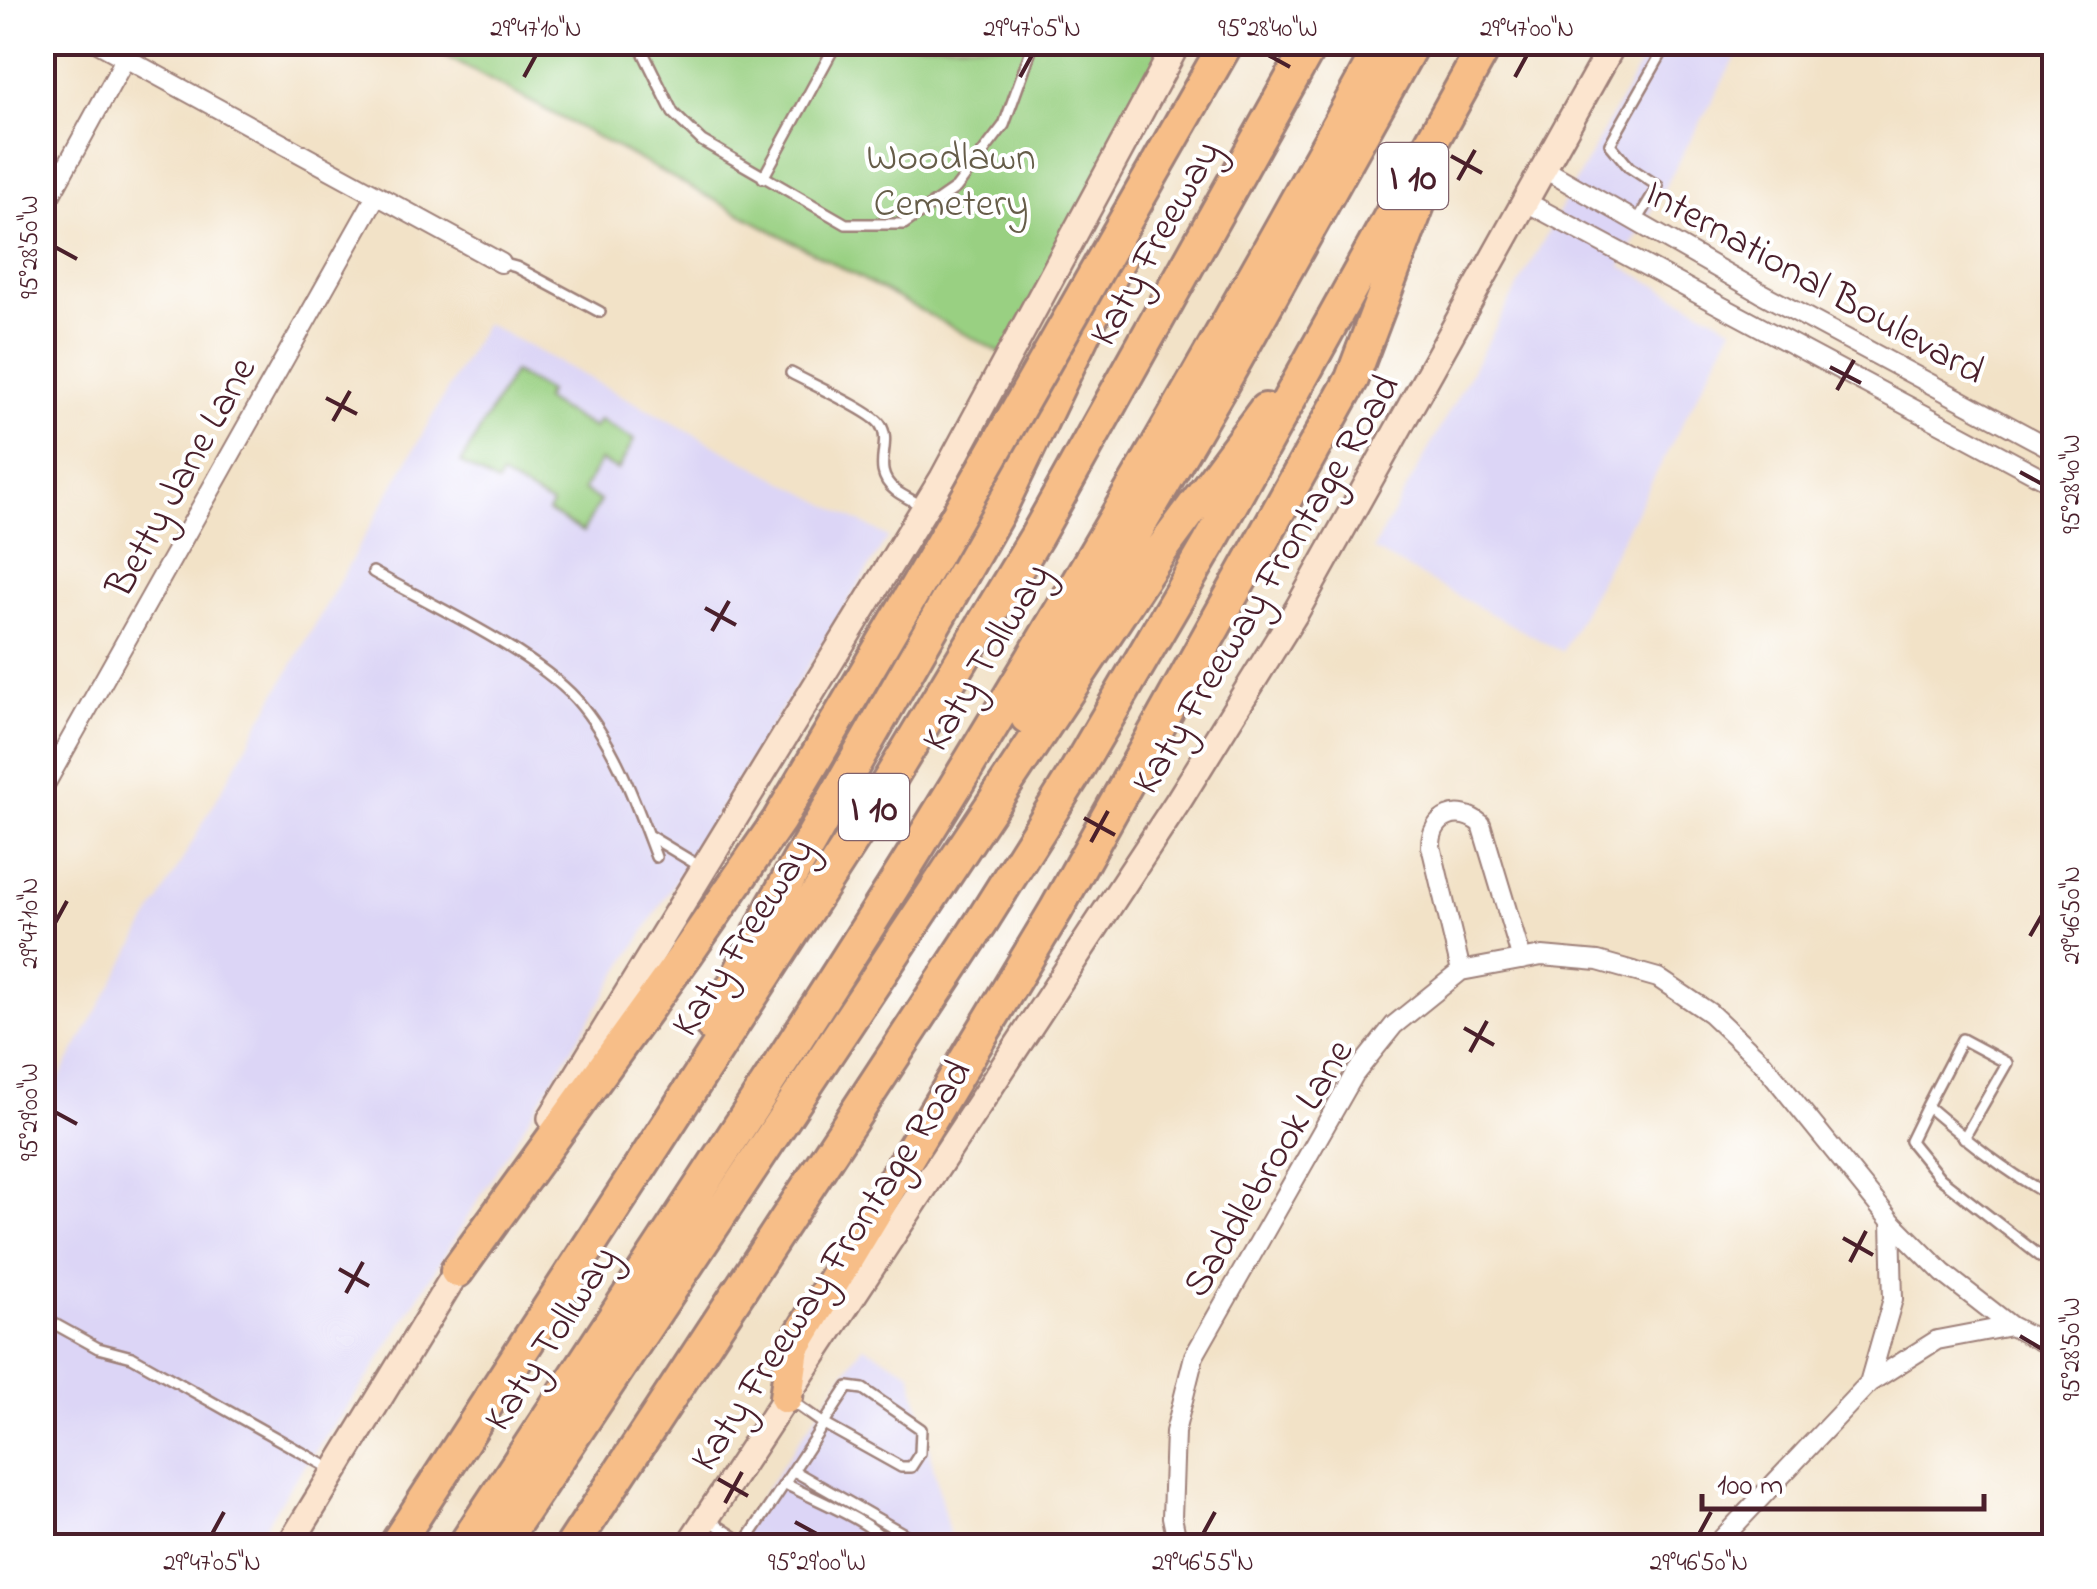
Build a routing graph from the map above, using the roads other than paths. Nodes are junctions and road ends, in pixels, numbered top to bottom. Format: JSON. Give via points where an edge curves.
{"nodes":[{"id":1,"x":96,"y":42,"type":"edge"},
{"id":2,"x":638,"y":42,"type":"edge"},
{"id":3,"x":837,"y":42,"type":"edge"},
{"id":4,"x":1034,"y":42,"type":"edge"},
{"id":5,"x":1178,"y":42,"type":"edge"},
{"id":6,"x":1215,"y":42,"type":"edge"},
{"id":7,"x":1227,"y":42,"type":"edge"},
{"id":8,"x":1312,"y":42,"type":"edge"},
{"id":9,"x":1384,"y":42,"type":"edge"},
{"id":10,"x":1413,"y":42,"type":"edge"},
{"id":11,"x":1486,"y":42,"type":"edge"},
{"id":12,"x":1614,"y":42,"type":"edge"},
{"id":13,"x":1668,"y":42,"type":"edge"},
{"id":14,"x":125,"y":59,"type":"junction"},
{"id":15,"x":1460,"y":94,"type":"junction"},
{"id":16,"x":1546,"y":170,"type":"junction"},
{"id":17,"x":763,"y":178,"type":"junction"},
{"id":18,"x":376,"y":196,"type":"junction"},
{"id":19,"x":1528,"y":203,"type":"junction"},
{"id":20,"x":42,"y":211,"type":"edge"},
{"id":21,"x":1637,"y":222,"type":"junction"},
{"id":22,"x":1660,"y":235,"type":"junction"},
{"id":23,"x":501,"y":263,"type":"joint"},
{"id":24,"x":1644,"y":265,"type":"junction"},
{"id":25,"x":1762,"y":293,"type":"junction"},
{"id":26,"x":1339,"y":310,"type":"junction"},
{"id":27,"x":600,"y":312,"type":"dead end"},
{"id":28,"x":1747,"y":319,"type":"junction"},
{"id":29,"x":791,"y":373,"type":"dead end"},
{"id":30,"x":1951,"y":394,"type":"junction"},
{"id":31,"x":1936,"y":420,"type":"junction"},
{"id":32,"x":2054,"y":450,"type":"edge"},
{"id":33,"x":2054,"y":484,"type":"edge"},
{"id":34,"x":925,"y":507,"type":"junction"},
{"id":35,"x":373,"y":572,"type":"dead end"},
{"id":36,"x":42,"y":790,"type":"edge"},
{"id":37,"x":648,"y":835,"type":"junction"},
{"id":38,"x":656,"y":857,"type":"dead end"},
{"id":39,"x":704,"y":869,"type":"junction"},
{"id":40,"x":1522,"y":960,"type":"junction"},
{"id":41,"x":1461,"y":971,"type":"junction"},
{"id":42,"x":818,"y":1069,"type":"junction"},
{"id":43,"x":1927,"y":1106,"type":"junction"},
{"id":44,"x":1964,"y":1138,"type":"junction"},
{"id":45,"x":647,"y":1160,"type":"junction"},
{"id":46,"x":2054,"y":1198,"type":"edge"},
{"id":47,"x":1891,"y":1221,"type":"junction"},
{"id":48,"x":2054,"y":1267,"type":"edge"},
{"id":49,"x":457,"y":1270,"type":"junction"},
{"id":50,"x":42,"y":1316,"type":"edge"},
{"id":51,"x":2011,"y":1326,"type":"junction"},
{"id":52,"x":2054,"y":1348,"type":"edge"},
{"id":53,"x":1869,"y":1382,"type":"junction"},
{"id":54,"x":786,"y":1397,"type":"junction"},
{"id":55,"x":824,"y":1424,"type":"junction"},
{"id":56,"x":335,"y":1471,"type":"junction"},
{"id":57,"x":794,"y":1472,"type":"junction"},
{"id":58,"x":786,"y":1484,"type":"junction"},
{"id":59,"x":707,"y":1518,"type":"junction"},
{"id":60,"x":297,"y":1540,"type":"edge"},
{"id":61,"x":746,"y":1545,"type":"edge"},
{"id":62,"x":396,"y":1546,"type":"edge"},
{"id":63,"x":464,"y":1546,"type":"edge"},
{"id":64,"x":500,"y":1546,"type":"edge"},
{"id":65,"x":572,"y":1546,"type":"edge"},
{"id":66,"x":688,"y":1546,"type":"edge"},
{"id":67,"x":888,"y":1546,"type":"edge"},
{"id":68,"x":918,"y":1546,"type":"edge"},
{"id":69,"x":1178,"y":1546,"type":"edge"},
{"id":70,"x":1715,"y":1546,"type":"edge"}],
"edges":[{"from":1,"to":14,"type":"street"},
{"from":2,"to":17,"type":"lane","via":[[672,113],[702,141]]},
{"from":3,"to":17,"type":"lane"},
{"from":4,"to":17,"type":"lane","via":[[1004,125],[956,188],[904,224],[846,224]]},
{"from":5,"to":34,"type":"main road"},
{"from":6,"to":45,"type":"highway","via":[[998,512],[772,908]]},
{"from":7,"to":49,"type":"highway","bridge":true,"via":[[779,820]]},
{"from":8,"to":45,"type":"highway","name":"Katy Freeway","number":"I 10","via":[[1008,583],[790,942]]},
{"from":9,"to":63,"type":"highway","name":"Katy Tollway","via":[[1126,502],[948,797]]},
{"from":10,"to":42,"type":"highway","via":[[1222,384]]},
{"from":11,"to":15,"type":"highway","number":"I 10"},
{"from":12,"to":16,"type":"main road","name":"Katy Freeway Frontage Road"},
{"from":13,"to":21,"type":"lane","via":[[1610,144],[1658,186]]},
{"from":14,"to":18,"type":"street"},
{"from":14,"to":20,"type":"street"},
{"from":15,"to":26,"type":"highway","number":"I 10"},
{"from":15,"to":54,"type":"highway","via":[[1352,378],[1056,910],[794,1348]]},
{"from":16,"to":19,"type":"main road","name":"Katy Freeway Frontage Road"},
{"from":16,"to":21,"type":"street","name":"International Boulevard"},
{"from":18,"to":23,"type":"street"},
{"from":18,"to":36,"type":"street","name":"Betty Jane Lane"},
{"from":19,"to":24,"type":"street","name":"International Boulevard"},
{"from":19,"to":54,"type":"main road","name":"Katy Freeway Frontage Road","via":[[1258,674]]},
{"from":21,"to":22,"type":"street","name":"International Boulevard"},
{"from":22,"to":24,"type":"street"},
{"from":22,"to":25,"type":"street","name":"International Boulevard"},
{"from":23,"to":27,"type":"lane"},
{"from":24,"to":28,"type":"street","name":"International Boulevard"},
{"from":25,"to":28,"type":"street"},
{"from":25,"to":30,"type":"street","name":"International Boulevard"},
{"from":26,"to":42,"type":"highway","via":[[1160,552]]},
{"from":26,"to":65,"type":"highway","number":"I 10","via":[[1072,778]]},
{"from":28,"to":31,"type":"street","name":"International Boulevard"},
{"from":29,"to":34,"type":"lane","via":[[878,421],[885,437],[884,475],[893,489]]},
{"from":30,"to":31,"type":"street"},
{"from":30,"to":32,"type":"street","name":"International Boulevard"},
{"from":31,"to":33,"type":"street","name":"International Boulevard"},
{"from":34,"to":39,"type":"main road"},
{"from":35,"to":37,"type":"lane","via":[[498,643],[576,700],[621,772]]},
{"from":37,"to":38,"type":"lane"},
{"from":37,"to":39,"type":"lane"},
{"from":39,"to":49,"type":"main road"},
{"from":40,"to":41,"type":"street","name":"Saddlebrook Lane"},
{"from":40,"to":41,"type":"street","via":[[1481,824],[1452,814],[1438,822],[1430,846]]},
{"from":40,"to":47,"type":"street","name":"Saddlebrook Lane","via":[[1598,961],[1658,978],[1710,1013],[1763,1063]]},
{"from":41,"to":69,"type":"street","name":"Saddlebrook Lane","via":[[1394,1025],[1354,1075],[1194,1356],[1174,1432]]},
{"from":42,"to":64,"type":"highway","name":"Katy Tollway"},
{"from":43,"to":44,"type":"lane"},
{"from":43,"to":44,"type":"lane","via":[[1962,1039],[2007,1063]]},
{"from":43,"to":48,"type":"lane","via":[[1910,1141],[1940,1178]]},
{"from":44,"to":46,"type":"lane"},
{"from":45,"to":62,"type":"highway","name":"Katy Freeway","number":"I 10"},
{"from":47,"to":51,"type":"street","name":"Saddlebrook Lane"},
{"from":47,"to":53,"type":"street","via":[[1893,1299]]},
{"from":49,"to":56,"type":"main road"},
{"from":50,"to":56,"type":"lane","via":[[98,1348],[132,1357]]},
{"from":51,"to":52,"type":"street","name":"Saddlebrook Lane"},
{"from":51,"to":53,"type":"street","via":[[1937,1340]]},
{"from":53,"to":70,"type":"street"},
{"from":54,"to":55,"type":"lane"},
{"from":54,"to":59,"type":"main road","name":"Katy Freeway Frontage Road"},
{"from":55,"to":55,"type":"lane","via":[[900,1467],[911,1467],[920,1453],[921,1429],[863,1389],[848,1387]]},
{"from":55,"to":57,"type":"lane"},
{"from":56,"to":60,"type":"main road"},
{"from":57,"to":58,"type":"lane"},
{"from":57,"to":68,"type":"lane"},
{"from":58,"to":61,"type":"lane"},
{"from":58,"to":67,"type":"lane","via":[[863,1524]]},
{"from":59,"to":61,"type":"lane"},
{"from":59,"to":66,"type":"main road","name":"Katy Freeway Frontage Road"}]}
